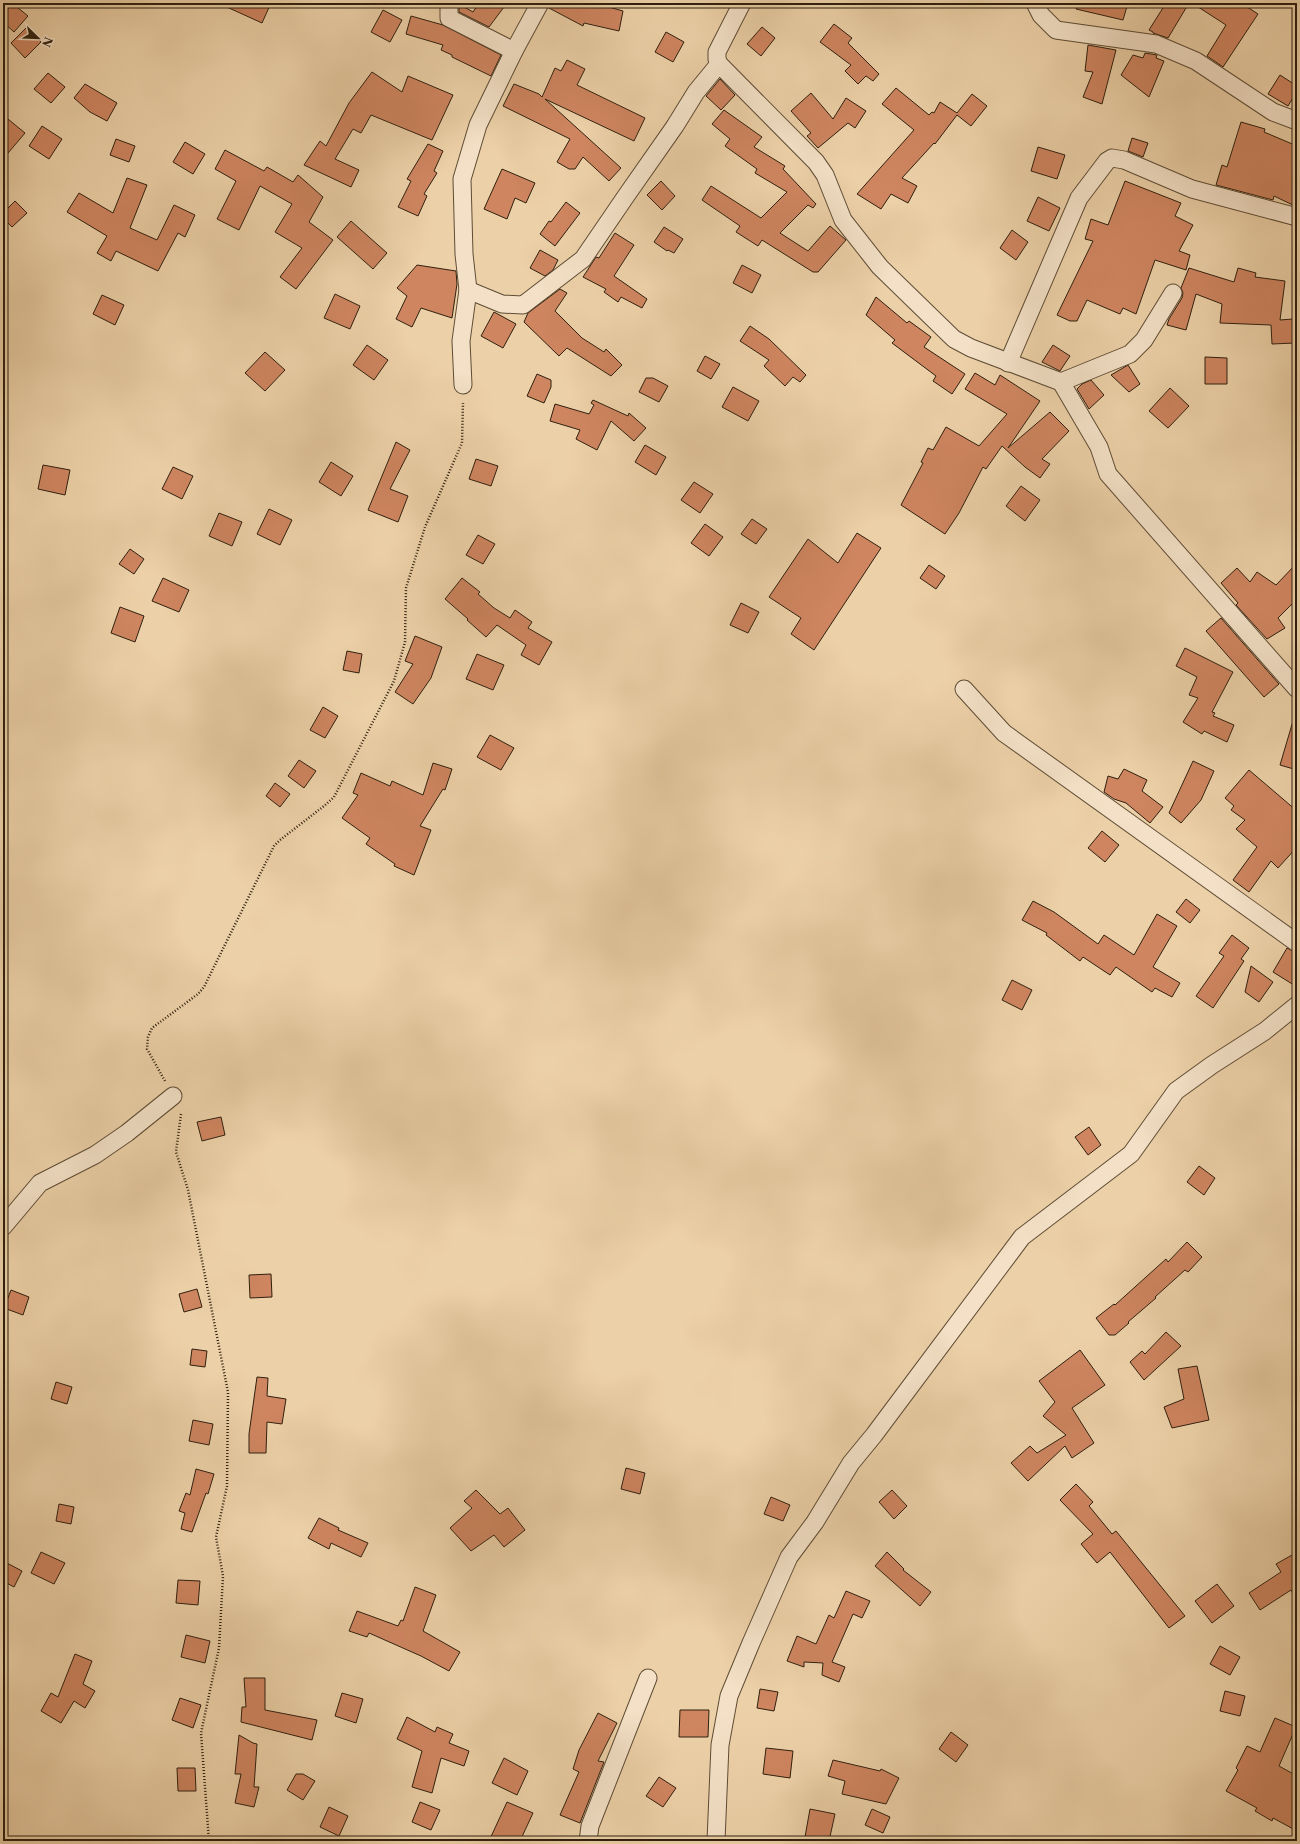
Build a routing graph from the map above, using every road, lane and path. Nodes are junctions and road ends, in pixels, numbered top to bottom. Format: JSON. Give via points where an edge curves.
{"nodes":[{"id":1,"x":449,"y":3,"type":"edge"},
{"id":2,"x":540,"y":3,"type":"edge"},
{"id":3,"x":742,"y":3,"type":"edge"},
{"id":4,"x":1035,"y":3,"type":"edge"},
{"id":5,"x":514,"y":51,"type":"junction"},
{"id":6,"x":719,"y":64,"type":"junction"},
{"id":7,"x":1297,"y":121,"type":"edge"},
{"id":8,"x":1297,"y":217,"type":"edge"},
{"id":9,"x":468,"y":290,"type":"junction"},
{"id":10,"x":1173,"y":293,"type":"dead end"},
{"id":11,"x":1008,"y":363,"type":"junction"},
{"id":12,"x":1061,"y":382,"type":"junction"},
{"id":13,"x":463,"y":384,"type":"joint"},
{"id":14,"x":964,"y":689,"type":"dead end"},
{"id":15,"x":1297,"y":689,"type":"edge"},
{"id":16,"x":1297,"y":943,"type":"edge"},
{"id":17,"x":1297,"y":1005,"type":"edge"},
{"id":18,"x":173,"y":1096,"type":"junction"},
{"id":19,"x":3,"y":1227,"type":"edge"},
{"id":20,"x":648,"y":1678,"type":"dead end"},
{"id":21,"x":209,"y":1841,"type":"edge"},
{"id":22,"x":588,"y":1841,"type":"edge"},
{"id":23,"x":716,"y":1841,"type":"edge"}],
"edges":[{"from":1,"to":5,"type":"street","via":[[449,18]]},
{"from":2,"to":5,"type":"street"},
{"from":3,"to":6,"type":"street","via":[[717,52]]},
{"from":4,"to":7,"type":"street","via":[[1041,16],[1056,30],[1156,44],[1196,61],[1273,112]]},
{"from":5,"to":9,"type":"street","via":[[478,125],[462,179],[464,254]]},
{"from":6,"to":9,"type":"street","via":[[696,92],[583,259],[523,305],[502,304]]},
{"from":6,"to":11,"type":"street","via":[[816,162],[825,175],[843,220],[880,267],[954,339]]},
{"from":8,"to":11,"type":"street","via":[[1192,189],[1124,160],[1112,158],[1079,198]]},
{"from":9,"to":13,"type":"street","via":[[461,341]]},
{"from":10,"to":12,"type":"street","via":[[1144,340],[1130,354]]},
{"from":11,"to":12,"type":"street"},
{"from":12,"to":15,"type":"street","via":[[1098,447],[1108,474]]},
{"from":13,"to":18,"type":"path","via":[[462,443],[425,527],[406,588],[405,642],[394,681],[334,797],[274,846],[204,987],[152,1028],[147,1049]]},
{"from":14,"to":16,"type":"street","via":[[1004,733]]},
{"from":17,"to":23,"type":"street","via":[[1265,1031],[1212,1064],[1176,1091],[1131,1154],[1022,1237],[851,1463],[790,1557],[729,1696],[720,1745]]},
{"from":18,"to":19,"type":"street","via":[[95,1155],[43,1180]]},
{"from":18,"to":21,"type":"path","via":[[181,1111],[176,1152],[188,1190],[228,1392],[227,1486],[216,1537],[223,1576],[219,1648],[201,1733]]},
{"from":20,"to":22,"type":"street","via":[[590,1826]]}]}
